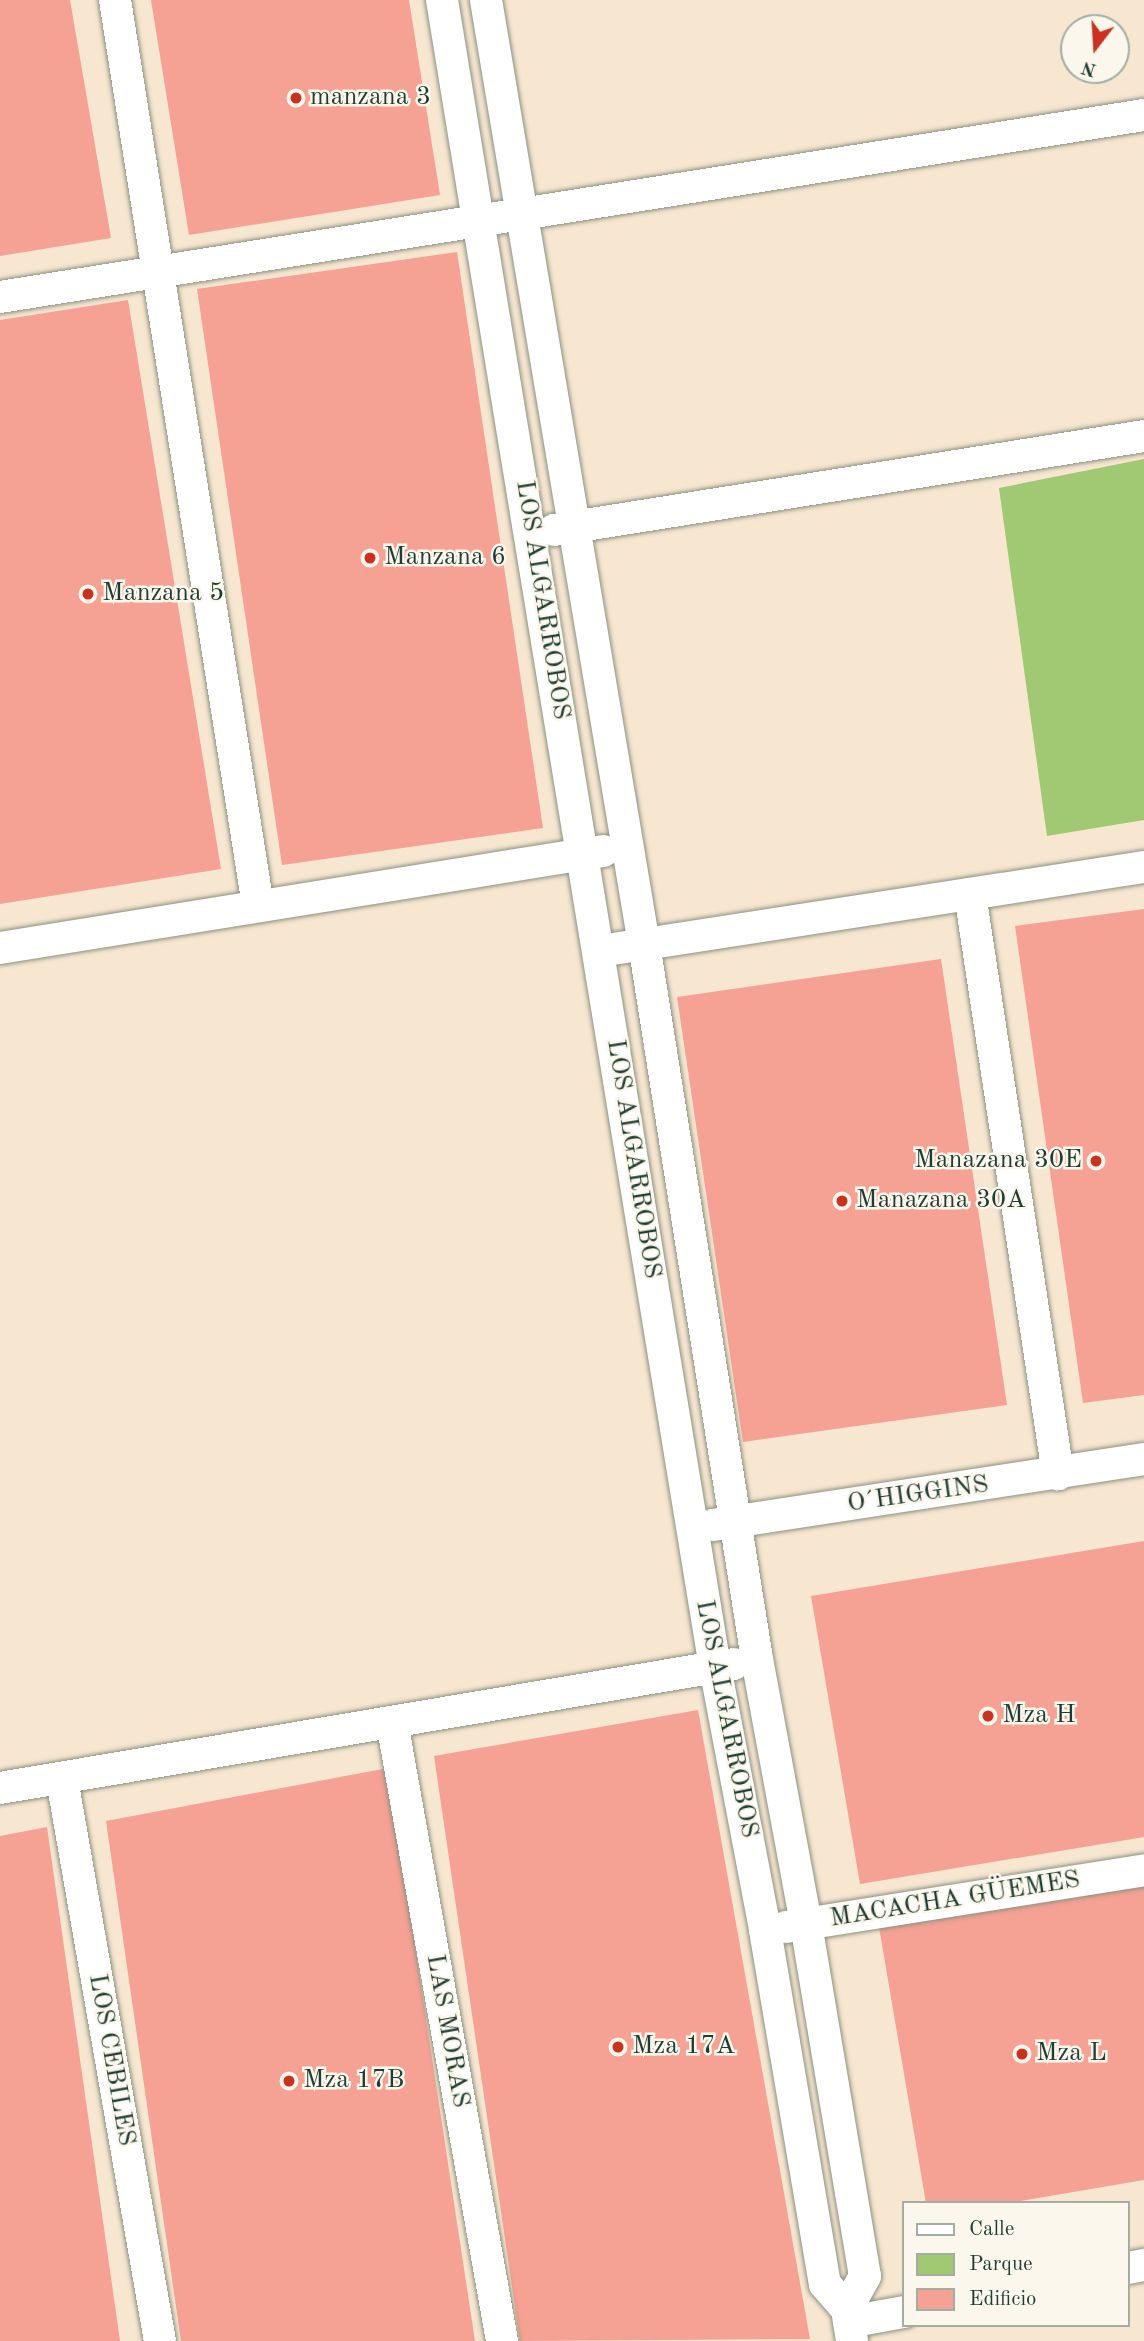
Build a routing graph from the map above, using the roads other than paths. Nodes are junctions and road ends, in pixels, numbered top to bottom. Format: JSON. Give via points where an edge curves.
{"nodes":[{"id":1,"x":115,"y":0,"type":"edge"},
{"id":2,"x":442,"y":0,"type":"edge"},
{"id":3,"x":486,"y":0,"type":"edge"},
{"id":4,"x":1144,"y":115,"type":"edge"},
{"id":5,"x":522,"y":215,"type":"junction"},
{"id":6,"x":480,"y":222,"type":"junction"},
{"id":7,"x":160,"y":272,"type":"junction"},
{"id":8,"x":0,"y":297,"type":"edge"},
{"id":9,"x":1144,"y":436,"type":"edge"},
{"id":10,"x":574,"y":527,"type":"junction"},
{"id":11,"x":532,"y":533,"type":"junction"},
{"id":12,"x":627,"y":847,"type":"junction"},
{"id":13,"x":584,"y":854,"type":"junction"},
{"id":14,"x":1144,"y":867,"type":"edge"},
{"id":15,"x":970,"y":894,"type":"junction"},
{"id":16,"x":258,"y":906,"type":"junction"},
{"id":17,"x":644,"y":944,"type":"junction"},
{"id":18,"x":0,"y":948,"type":"edge"},
{"id":19,"x":600,"y":951,"type":"junction"},
{"id":20,"x":1144,"y":1459,"type":"edge"},
{"id":21,"x":1058,"y":1474,"type":"junction"},
{"id":22,"x":734,"y":1522,"type":"junction"},
{"id":23,"x":691,"y":1529,"type":"junction"},
{"id":24,"x":757,"y":1659,"type":"junction"},
{"id":25,"x":715,"y":1667,"type":"junction"},
{"id":26,"x":392,"y":1722,"type":"junction"},
{"id":27,"x":62,"y":1779,"type":"junction"},
{"id":28,"x":0,"y":1788,"type":"edge"},
{"id":29,"x":1144,"y":1870,"type":"edge"},
{"id":30,"x":806,"y":1924,"type":"junction"},
{"id":31,"x":765,"y":1930,"type":"junction"},
{"id":32,"x":902,"y":2312,"type":"edge"},
{"id":33,"x":850,"y":2324,"type":"edge"},
{"id":34,"x":160,"y":2341,"type":"edge"},
{"id":35,"x":502,"y":2341,"type":"edge"}],
"edges":[{"from":1,"to":7,"type":"street"},
{"from":2,"to":6,"type":"street","name":"LOS ALGARROBOS"},
{"from":3,"to":5,"type":"street","name":"LOS ALGARROBOS"},
{"from":4,"to":5,"type":"street"},
{"from":5,"to":6,"type":"street"},
{"from":5,"to":10,"type":"street","name":"LOS ALGARROBOS"},
{"from":6,"to":7,"type":"street"},
{"from":6,"to":11,"type":"street","name":"LOS ALGARROBOS"},
{"from":7,"to":8,"type":"street"},
{"from":7,"to":16,"type":"street"},
{"from":9,"to":10,"type":"street"},
{"from":10,"to":11,"type":"street"},
{"from":10,"to":12,"type":"street","name":"LOS ALGARROBOS"},
{"from":11,"to":13,"type":"street","name":"LOS ALGARROBOS"},
{"from":12,"to":13,"type":"street"},
{"from":12,"to":17,"type":"street","name":"LOS ALGARROBOS"},
{"from":13,"to":16,"type":"street"},
{"from":13,"to":19,"type":"street","name":"LOS ALGARROBOS"},
{"from":14,"to":15,"type":"street"},
{"from":15,"to":17,"type":"street"},
{"from":15,"to":21,"type":"street"},
{"from":16,"to":18,"type":"street"},
{"from":17,"to":19,"type":"street"},
{"from":17,"to":22,"type":"street","name":"LOS ALGARROBOS"},
{"from":19,"to":23,"type":"street","name":"LOS ALGARROBOS"},
{"from":20,"to":21,"type":"street","name":"O´HIGGINS"},
{"from":21,"to":22,"type":"street","name":"O´HIGGINS"},
{"from":22,"to":23,"type":"street","name":"O´HIGGINS"},
{"from":22,"to":24,"type":"street","name":"LOS ALGARROBOS"},
{"from":23,"to":25,"type":"street","name":"LOS ALGARROBOS"},
{"from":24,"to":25,"type":"street"},
{"from":24,"to":30,"type":"street","name":"LOS ALGARROBOS"},
{"from":25,"to":26,"type":"street"},
{"from":25,"to":31,"type":"street","name":"LOS ALGARROBOS"},
{"from":26,"to":27,"type":"street"},
{"from":26,"to":35,"type":"street","name":"LAS MORAS"},
{"from":27,"to":28,"type":"street"},
{"from":27,"to":34,"type":"street","name":"LOS CEBILES"},
{"from":29,"to":30,"type":"street","name":"MACACHA GÜEMES"},
{"from":30,"to":31,"type":"street","name":"MACACHA GÜEMES"},
{"from":30,"to":33,"type":"street","name":"LOS ALGARROBOS","via":[[865,2276]]},
{"from":31,"to":33,"type":"street","name":"LOS ALGARROBOS","via":[[825,2284]]},
{"from":32,"to":33,"type":"street"}]}
